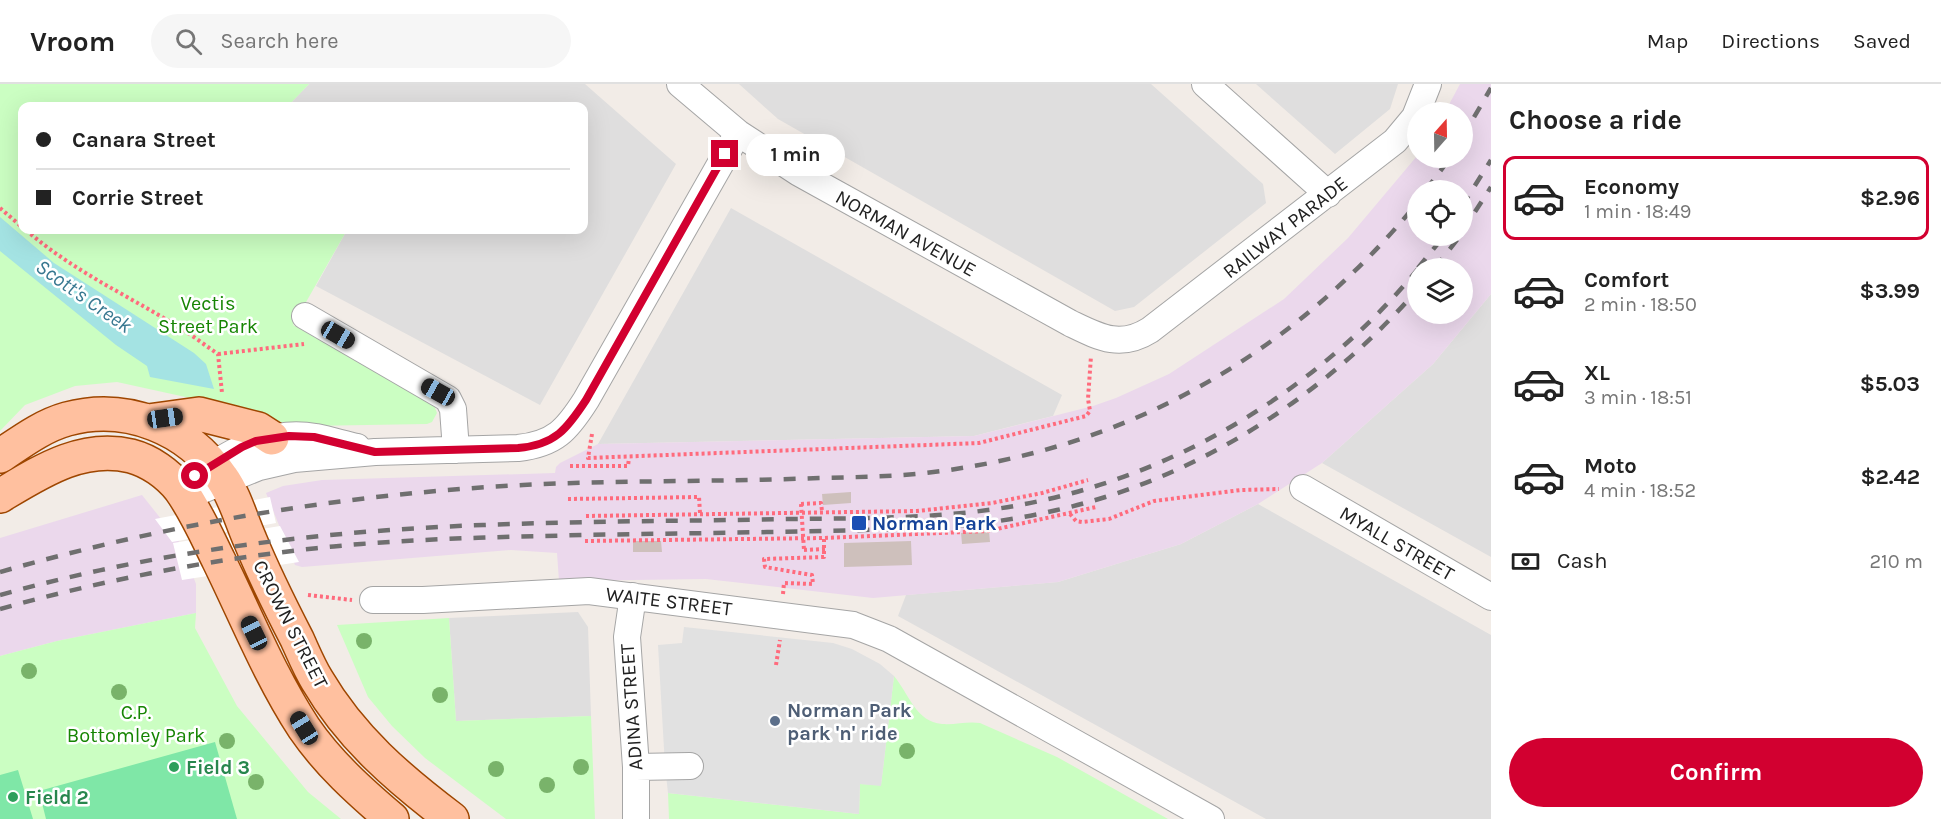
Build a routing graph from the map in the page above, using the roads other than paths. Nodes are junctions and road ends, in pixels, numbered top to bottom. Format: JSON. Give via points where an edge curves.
{"nodes":[{"id":1,"x":680,"y":84,"type":"edge"},
{"id":2,"x":1204,"y":84,"type":"edge"},
{"id":3,"x":1428,"y":84,"type":"edge"},
{"id":4,"x":738,"y":133,"type":"junction"},
{"id":5,"x":1328,"y":194,"type":"junction"},
{"id":6,"x":312,"y":320,"type":"road end"},
{"id":7,"x":1115,"y":340,"type":"joint"},
{"id":8,"x":148,"y":421,"type":"junction"},
{"id":9,"x":272,"y":438,"type":"junction"},
{"id":10,"x":456,"y":450,"type":"junction"},
{"id":11,"x":375,"y":452,"type":"junction"},
{"id":12,"x":0,"y":456,"type":"edge"},
{"id":13,"x":218,"y":472,"type":"junction"},
{"id":14,"x":1303,"y":488,"type":"road end"},
{"id":15,"x":182,"y":493,"type":"junction"},
{"id":16,"x":0,"y":495,"type":"edge"},
{"id":17,"x":633,"y":596,"type":"junction"},
{"id":18,"x":1491,"y":597,"type":"edge"},
{"id":19,"x":373,"y":600,"type":"road end"},
{"id":20,"x":690,"y":766,"type":"dead end"},
{"id":21,"x":636,"y":767,"type":"junction"},
{"id":22,"x":392,"y":819,"type":"edge"},
{"id":23,"x":452,"y":819,"type":"edge"},
{"id":24,"x":636,"y":819,"type":"edge"},
{"id":25,"x":1211,"y":819,"type":"edge"}],
"edges":[{"from":1,"to":4,"type":"street","name":"NORMAN AVENUE"},
{"from":2,"to":5,"type":"street"},
{"from":3,"to":5,"type":"street","name":"RAILWAY PARADE","via":[[1415,117],[1402,134]]},
{"from":4,"to":7,"type":"street","name":"NORMAN AVENUE","via":[[829,191],[1081,328]]},
{"from":4,"to":10,"type":"street","via":[[572,422],[558,436],[529,447]]},
{"from":5,"to":7,"type":"street","name":"RAILWAY PARADE","via":[[1150,330],[1131,339]]},
{"from":6,"to":10,"type":"street","via":[[448,399],[453,409]]},
{"from":8,"to":9,"type":"main road","via":[[199,414],[258,429]]},
{"from":8,"to":12,"type":"main road","via":[[103,414],[67,419],[37,432]]},
{"from":8,"to":13,"type":"main road","name":"CROWN STREET","via":[[187,441]]},
{"from":9,"to":11,"type":"street","via":[[314,437]]},
{"from":9,"to":13,"type":"street","via":[[242,447]]},
{"from":10,"to":11,"type":"street"},
{"from":11,"to":13,"type":"street","via":[[279,461]]},
{"from":13,"to":15,"type":"street"},
{"from":13,"to":23,"type":"main road","name":"CROWN STREET","via":[[327,697],[375,755]]},
{"from":14,"to":18,"type":"street","name":"MYALL STREET"},
{"from":15,"to":16,"type":"main road","name":"CROWN STREET","via":[[148,463],[104,453],[69,459]]},
{"from":15,"to":22,"type":"main road","name":"CROWN STREET","via":[[304,728],[342,775]]},
{"from":17,"to":19,"type":"street","name":"WAITE STREET","via":[[572,591]]},
{"from":17,"to":21,"type":"street","name":"ADINA STREET","via":[[627,637]]},
{"from":17,"to":25,"type":"street","name":"WAITE STREET","via":[[853,625],[889,639],[948,683]]},
{"from":20,"to":21,"type":"street"},
{"from":21,"to":24,"type":"street","name":"ADINA STREET"}]}
